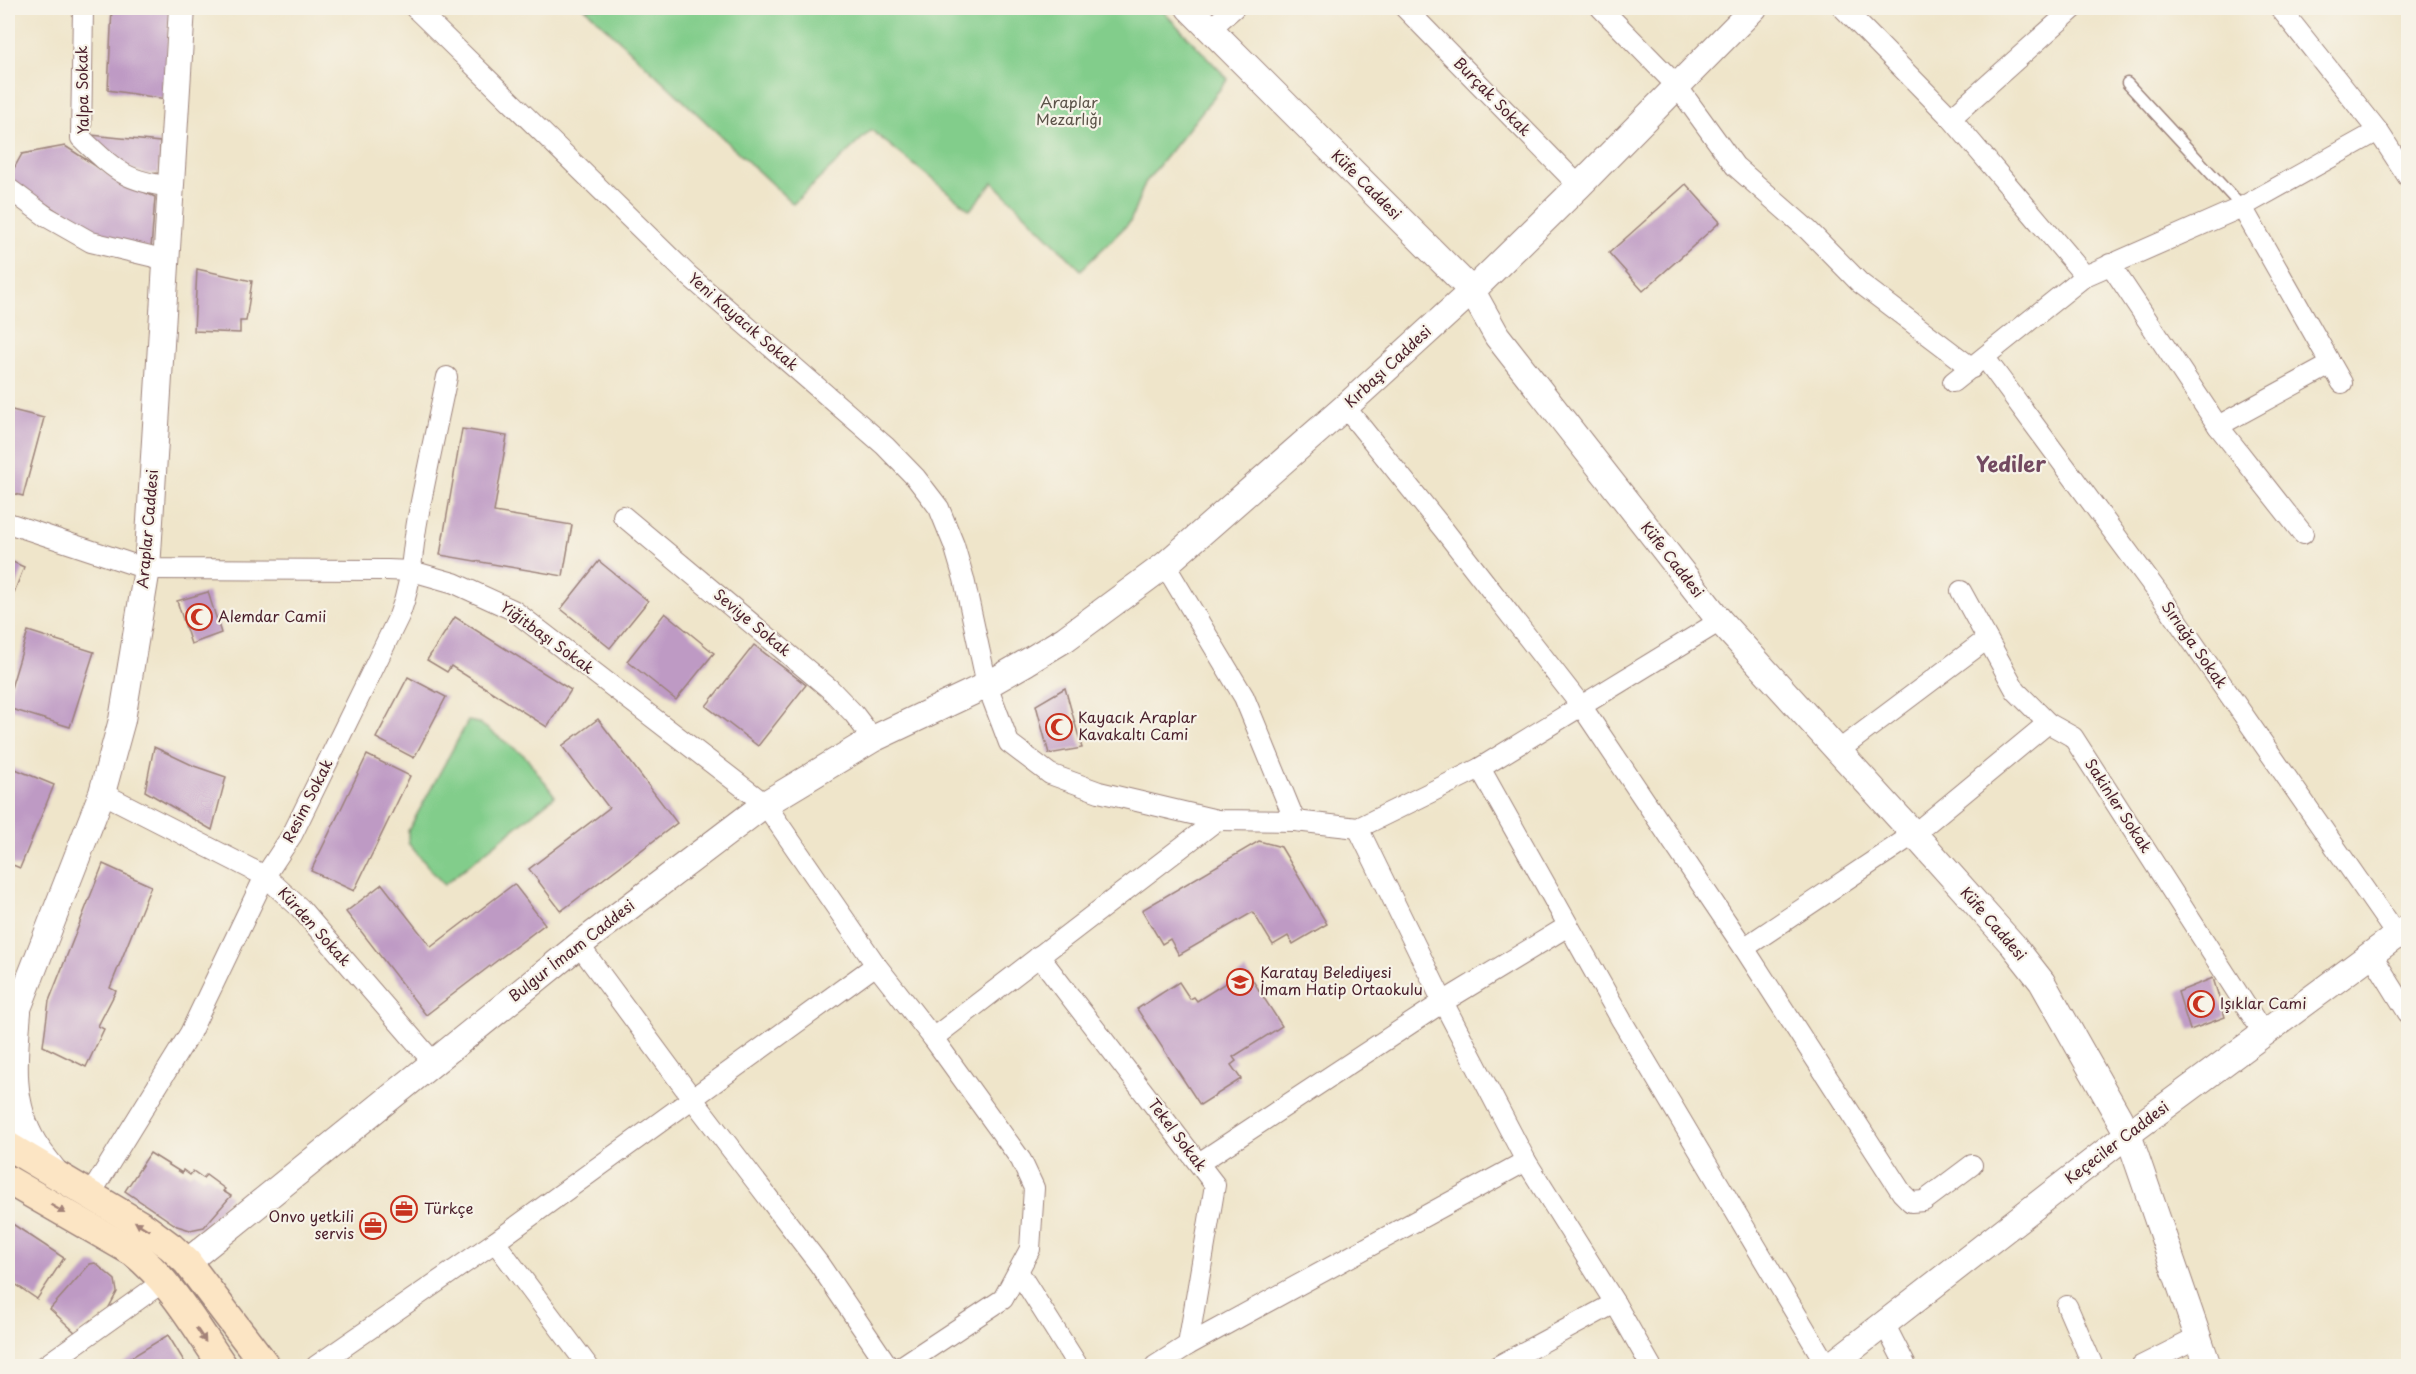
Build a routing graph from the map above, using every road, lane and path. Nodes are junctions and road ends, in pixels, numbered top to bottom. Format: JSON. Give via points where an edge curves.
{"nodes":[{"id":1,"x":83,"y":8,"type":"edge"},
{"id":2,"x":182,"y":8,"type":"edge"},
{"id":3,"x":415,"y":8,"type":"edge"},
{"id":4,"x":1189,"y":8,"type":"edge"},
{"id":5,"x":1234,"y":8,"type":"edge"},
{"id":6,"x":1405,"y":8,"type":"edge"},
{"id":7,"x":1601,"y":8,"type":"edge"},
{"id":8,"x":1754,"y":8,"type":"edge"},
{"id":9,"x":1843,"y":8,"type":"edge"},
{"id":10,"x":2074,"y":8,"type":"edge"},
{"id":11,"x":2280,"y":8,"type":"edge"},
{"id":12,"x":1210,"y":29,"type":"junction"},
{"id":13,"x":2127,"y":83,"type":"dead end"},
{"id":14,"x":1677,"y":86,"type":"junction"},
{"id":15,"x":1951,"y":118,"type":"junction"},
{"id":16,"x":2378,"y":130,"type":"junction"},
{"id":17,"x":2405,"y":164,"type":"edge"},
{"id":18,"x":1579,"y":186,"type":"junction"},
{"id":19,"x":172,"y":187,"type":"junction"},
{"id":20,"x":8,"y":188,"type":"edge"},
{"id":21,"x":2242,"y":207,"type":"junction"},
{"id":22,"x":167,"y":260,"type":"junction"},
{"id":23,"x":2110,"y":264,"type":"junction"},
{"id":24,"x":2085,"y":276,"type":"junction"},
{"id":25,"x":1472,"y":291,"type":"junction"},
{"id":26,"x":1978,"y":363,"type":"junction"},
{"id":27,"x":2330,"y":365,"type":"junction"},
{"id":28,"x":447,"y":377,"type":"dead end"},
{"id":29,"x":1953,"y":382,"type":"dead end"},
{"id":30,"x":2342,"y":383,"type":"dead end"},
{"id":31,"x":1345,"y":408,"type":"junction"},
{"id":32,"x":2218,"y":426,"type":"junction"},
{"id":33,"x":623,"y":516,"type":"dead end"},
{"id":34,"x":8,"y":523,"type":"edge"},
{"id":35,"x":2303,"y":534,"type":"dead end"},
{"id":36,"x":1166,"y":565,"type":"junction"},
{"id":37,"x":147,"y":569,"type":"junction"},
{"id":38,"x":412,"y":571,"type":"junction"},
{"id":39,"x":1960,"y":591,"type":"dead end"},
{"id":40,"x":1720,"y":621,"type":"junction"},
{"id":41,"x":1987,"y":639,"type":"junction"},
{"id":42,"x":987,"y":685,"type":"junction"},
{"id":43,"x":1582,"y":707,"type":"junction"},
{"id":44,"x":2048,"y":723,"type":"junction"},
{"id":45,"x":873,"y":739,"type":"junction"},
{"id":46,"x":1838,"y":751,"type":"junction"},
{"id":47,"x":1480,"y":768,"type":"junction"},
{"id":48,"x":102,"y":793,"type":"junction"},
{"id":49,"x":765,"y":804,"type":"junction"},
{"id":50,"x":1217,"y":820,"type":"junction"},
{"id":51,"x":1295,"y":821,"type":"junction"},
{"id":52,"x":1358,"y":828,"type":"junction"},
{"id":53,"x":1914,"y":834,"type":"junction"},
{"id":54,"x":265,"y":876,"type":"junction"},
{"id":55,"x":1568,"y":926,"type":"junction"},
{"id":56,"x":2403,"y":931,"type":"edge"},
{"id":57,"x":579,"y":945,"type":"junction"},
{"id":58,"x":1744,"y":948,"type":"junction"},
{"id":59,"x":2372,"y":955,"type":"junction"},
{"id":60,"x":1040,"y":956,"type":"junction"},
{"id":61,"x":876,"y":965,"type":"junction"},
{"id":62,"x":1443,"y":1002,"type":"junction"},
{"id":63,"x":13,"y":1010,"type":"edge"},
{"id":64,"x":2409,"y":1013,"type":"edge"},
{"id":65,"x":8,"y":1029,"type":"edge"},
{"id":66,"x":2264,"y":1034,"type":"junction"},
{"id":67,"x":933,"y":1038,"type":"junction"},
{"id":68,"x":433,"y":1062,"type":"junction"},
{"id":69,"x":692,"y":1098,"type":"junction"},
{"id":70,"x":2127,"y":1134,"type":"junction"},
{"id":71,"x":8,"y":1146,"type":"edge"},
{"id":72,"x":1526,"y":1161,"type":"junction"},
{"id":73,"x":1199,"y":1163,"type":"junction"},
{"id":74,"x":1972,"y":1165,"type":"dead end"},
{"id":75,"x":57,"y":1176,"type":"junction"},
{"id":76,"x":13,"y":1186,"type":"edge"},
{"id":77,"x":90,"y":1195,"type":"junction"},
{"id":78,"x":495,"y":1242,"type":"junction"},
{"id":79,"x":187,"y":1262,"type":"junction"},
{"id":80,"x":1018,"y":1271,"type":"junction"},
{"id":81,"x":164,"y":1281,"type":"junction"},
{"id":82,"x":1615,"y":1303,"type":"junction"},
{"id":83,"x":2067,"y":1306,"type":"dead end"},
{"id":84,"x":1885,"y":1325,"type":"junction"},
{"id":85,"x":2198,"y":1338,"type":"junction"},
{"id":86,"x":1188,"y":1345,"type":"junction"},
{"id":87,"x":45,"y":1366,"type":"edge"},
{"id":88,"x":223,"y":1366,"type":"edge"},
{"id":89,"x":267,"y":1366,"type":"edge"},
{"id":90,"x":316,"y":1366,"type":"edge"},
{"id":91,"x":588,"y":1366,"type":"edge"},
{"id":92,"x":888,"y":1366,"type":"edge"},
{"id":93,"x":902,"y":1366,"type":"edge"},
{"id":94,"x":1078,"y":1366,"type":"edge"},
{"id":95,"x":1155,"y":1366,"type":"edge"},
{"id":96,"x":1498,"y":1366,"type":"edge"},
{"id":97,"x":1651,"y":1366,"type":"edge"},
{"id":98,"x":1828,"y":1366,"type":"edge"},
{"id":99,"x":1906,"y":1366,"type":"edge"},
{"id":100,"x":2093,"y":1366,"type":"edge"},
{"id":101,"x":2141,"y":1366,"type":"edge"},
{"id":102,"x":2208,"y":1366,"type":"edge"}],
"edges":[{"from":1,"to":19,"type":"street","name":"Yalpa Sokak","via":[[81,138],[115,170],[146,183]]},
{"from":2,"to":19,"type":"street","name":"Araplar Caddesi"},
{"from":3,"to":42,"type":"street","name":"Yeni Kayacık Sokak","via":[[687,274],[885,446],[916,478],[939,508],[954,545]]},
{"from":4,"to":12,"type":"street","name":"Küfe Caddesi"},
{"from":5,"to":12,"type":"street"},
{"from":6,"to":18,"type":"street","name":"Burçak Sokak"},
{"from":7,"to":14,"type":"street","name":"Sırıağa Sokak"},
{"from":8,"to":14,"type":"street","name":"Kırbaşı Caddesi"},
{"from":9,"to":15,"type":"street"},
{"from":10,"to":15,"type":"street"},
{"from":11,"to":16,"type":"street"},
{"from":12,"to":25,"type":"street","name":"Küfe Caddesi"},
{"from":13,"to":21,"type":"lane"},
{"from":14,"to":18,"type":"street","name":"Kırbaşı Caddesi"},
{"from":14,"to":26,"type":"street","name":"Sırıağa Sokak","via":[[1735,166],[1808,230],[1860,283]]},
{"from":15,"to":24,"type":"street"},
{"from":16,"to":17,"type":"street"},
{"from":16,"to":21,"type":"street"},
{"from":18,"to":25,"type":"street","name":"Kırbaşı Caddesi"},
{"from":19,"to":22,"type":"street","name":"Araplar Caddesi"},
{"from":20,"to":22,"type":"street","via":[[47,217],[91,242]]},
{"from":21,"to":23,"type":"street"},
{"from":21,"to":27,"type":"street"},
{"from":22,"to":37,"type":"street","name":"Araplar Caddesi"},
{"from":23,"to":24,"type":"street"},
{"from":23,"to":32,"type":"street"},
{"from":24,"to":26,"type":"street"},
{"from":25,"to":31,"type":"street","name":"Kırbaşı Caddesi"},
{"from":25,"to":40,"type":"street","name":"Küfe Caddesi","via":[[1497,336]]},
{"from":26,"to":29,"type":"street"},
{"from":26,"to":56,"type":"street","name":"Sırıağa Sokak","via":[[2162,598]]},
{"from":27,"to":30,"type":"street"},
{"from":27,"to":32,"type":"street"},
{"from":28,"to":38,"type":"street","name":"Resim Sokak","via":[[418,519]]},
{"from":31,"to":36,"type":"street","name":"Kırbaşı Caddesi"},
{"from":31,"to":43,"type":"street"},
{"from":32,"to":35,"type":"street"},
{"from":33,"to":45,"type":"street","name":"Seviye Sokak","via":[[830,688]]},
{"from":34,"to":37,"type":"street","name":"Yiğitbaşı Sokak"},
{"from":36,"to":42,"type":"street","name":"Kırbaşı Caddesi","via":[[1065,639]]},
{"from":36,"to":51,"type":"street","via":[[1244,697]]},
{"from":37,"to":38,"type":"street","name":"Yiğitbaşı Sokak"},
{"from":37,"to":48,"type":"street","name":"Araplar Caddesi","via":[[122,720]]},
{"from":38,"to":49,"type":"street","name":"Yiğitbaşı Sokak","via":[[454,583],[513,610]]},
{"from":38,"to":54,"type":"street","name":"Resim Sokak","via":[[399,616],[292,834]]},
{"from":39,"to":41,"type":"street","name":"Sakinler Sokak"},
{"from":40,"to":43,"type":"street"},
{"from":40,"to":46,"type":"street","name":"Küfe Caddesi"},
{"from":41,"to":44,"type":"street","name":"Sakinler Sokak","via":[[2016,691]]},
{"from":41,"to":46,"type":"street"},
{"from":42,"to":45,"type":"street","name":"Bulgur İmam Caddesi"},
{"from":42,"to":50,"type":"street","name":"Yeni Kayacık Sokak","via":[[1009,743],[1050,774],[1099,792]]},
{"from":43,"to":47,"type":"street"},
{"from":43,"to":58,"type":"street"},
{"from":44,"to":53,"type":"street"},
{"from":44,"to":66,"type":"street","name":"Sakinler Sokak","via":[[2073,737]]},
{"from":45,"to":49,"type":"street","name":"Bulgur İmam Caddesi"},
{"from":46,"to":53,"type":"street","name":"Küfe Caddesi"},
{"from":47,"to":52,"type":"street"},
{"from":47,"to":55,"type":"street"},
{"from":48,"to":54,"type":"street","name":"Kürden Sokak"},
{"from":48,"to":63,"type":"street","name":"Araplar Caddesi"},
{"from":49,"to":57,"type":"street","name":"Bulgur İmam Caddesi"},
{"from":49,"to":61,"type":"street","name":"Yiğitbaşı Sokak"},
{"from":50,"to":51,"type":"street","name":"Yeni Kayacık Sokak"},
{"from":50,"to":60,"type":"street"},
{"from":51,"to":52,"type":"street","name":"Yeni Kayacık Sokak"},
{"from":52,"to":62,"type":"street"},
{"from":53,"to":58,"type":"street"},
{"from":53,"to":70,"type":"street","name":"Küfe Caddesi","via":[[2042,982]]},
{"from":54,"to":68,"type":"street","name":"Kürden Sokak","via":[[300,908]]},
{"from":54,"to":77,"type":"street","name":"Resim Sokak","via":[[190,1033]]},
{"from":55,"to":62,"type":"street"},
{"from":55,"to":98,"type":"street"},
{"from":56,"to":59,"type":"street","name":"Keçeciler Caddesi"},
{"from":57,"to":68,"type":"street","name":"Bulgur İmam Caddesi"},
{"from":57,"to":69,"type":"street"},
{"from":58,"to":74,"type":"street","via":[[1911,1202],[1924,1201]]},
{"from":59,"to":64,"type":"street"},
{"from":59,"to":66,"type":"street","name":"Keçeciler Caddesi"},
{"from":60,"to":67,"type":"street"},
{"from":60,"to":73,"type":"street","name":"Tekel Sokak"},
{"from":61,"to":67,"type":"street","name":"Yiğitbaşı Sokak"},
{"from":61,"to":69,"type":"street"},
{"from":62,"to":72,"type":"street"},
{"from":62,"to":73,"type":"street"},
{"from":63,"to":65,"type":"street","name":"Araplar Caddesi"},
{"from":63,"to":75,"type":"street","via":[[16,1095],[33,1143]]},
{"from":66,"to":70,"type":"street","name":"Keçeciler Caddesi"},
{"from":67,"to":80,"type":"street","name":"Yiğitbaşı Sokak","via":[[1021,1160],[1034,1188],[1030,1249]]},
{"from":68,"to":79,"type":"street","name":"Bulgur İmam Caddesi"},
{"from":69,"to":78,"type":"street"},
{"from":69,"to":92,"type":"street","via":[[819,1264]]},
{"from":70,"to":84,"type":"street","name":"Keçeciler Caddesi"},
{"from":70,"to":85,"type":"street","name":"Küfe Caddesi"},
{"from":71,"to":75,"type":"main road"},
{"from":72,"to":82,"type":"street"},
{"from":72,"to":86,"type":"street"},
{"from":73,"to":86,"type":"street","name":"Tekel Sokak","via":[[1215,1185]]},
{"from":75,"to":77,"type":"main road"},
{"from":76,"to":81,"type":"main road","one_way":true,"via":[[133,1252]]},
{"from":79,"to":77,"type":"main road","one_way":true,"via":[[158,1236]]},
{"from":78,"to":90,"type":"street"},
{"from":78,"to":91,"type":"street"},
{"from":79,"to":89,"type":"main road"},
{"from":80,"to":93,"type":"street","name":"Yiğitbaşı Sokak","via":[[1003,1299]]},
{"from":80,"to":94,"type":"street"},
{"from":81,"to":87,"type":"street"},
{"from":81,"to":88,"type":"main road","one_way":true},
{"from":82,"to":96,"type":"street"},
{"from":82,"to":97,"type":"street"},
{"from":83,"to":100,"type":"street"},
{"from":84,"to":98,"type":"street","name":"Keçeciler Caddesi"},
{"from":84,"to":99,"type":"street"},
{"from":85,"to":101,"type":"street"},
{"from":85,"to":102,"type":"street","name":"Küfe Caddesi"},
{"from":86,"to":95,"type":"street"}]}
